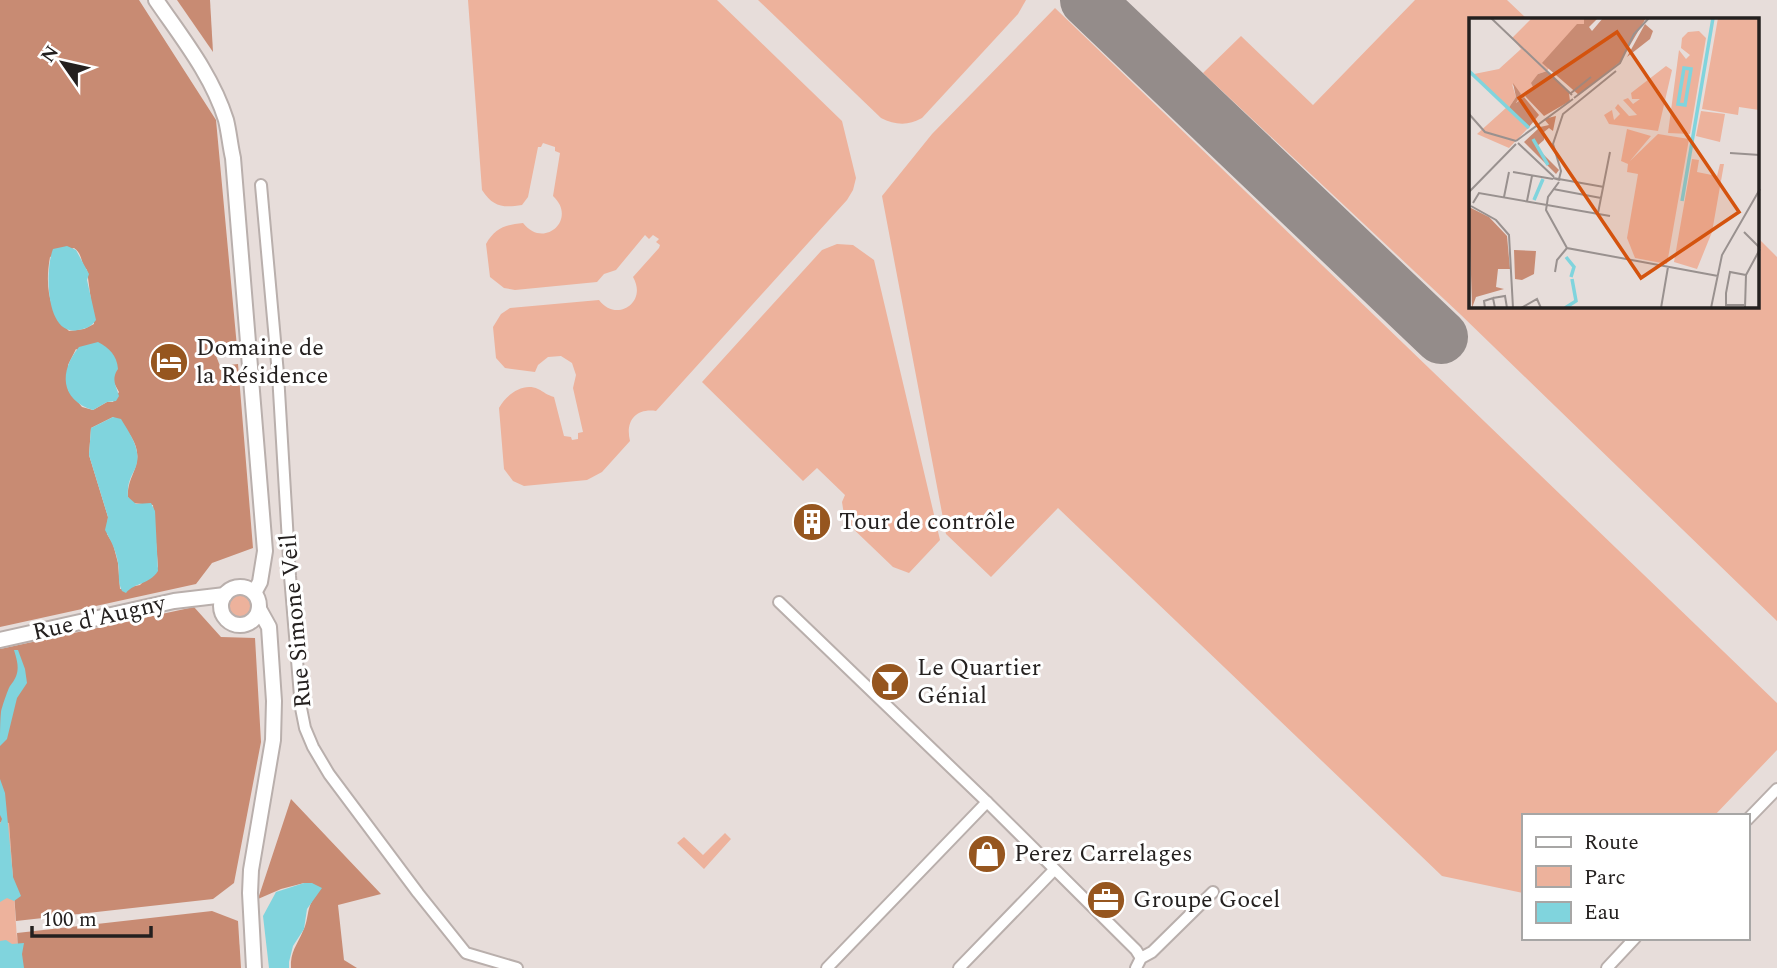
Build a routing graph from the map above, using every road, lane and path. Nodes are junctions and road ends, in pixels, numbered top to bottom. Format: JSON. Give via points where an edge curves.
{"nodes":[{"id":1,"x":156,"y":0,"type":"edge"},
{"id":2,"x":261,"y":185,"type":"dead end"},
{"id":3,"x":248,"y":590,"type":"junction"},
{"id":4,"x":223,"y":602,"type":"junction"},
{"id":5,"x":779,"y":602,"type":"dead end"},
{"id":6,"x":259,"y":609,"type":"junction"},
{"id":7,"x":247,"y":624,"type":"junction"},
{"id":8,"x":0,"y":640,"type":"edge"},
{"id":9,"x":271,"y":648,"type":"junction"},
{"id":10,"x":1777,"y":789,"type":"edge"},
{"id":11,"x":987,"y":802,"type":"junction"},
{"id":12,"x":1749,"y":818,"type":"edge"},
{"id":13,"x":1054,"y":870,"type":"junction"},
{"id":14,"x":1213,"y":892,"type":"dead end"},
{"id":15,"x":1633,"y":940,"type":"edge"},
{"id":16,"x":1138,"y":963,"type":"edge"},
{"id":17,"x":254,"y":968,"type":"edge"},
{"id":18,"x":517,"y":968,"type":"edge"},
{"id":19,"x":827,"y":968,"type":"edge"},
{"id":20,"x":959,"y":968,"type":"edge"},
{"id":21,"x":1607,"y":968,"type":"edge"}],
"edges":[{"from":1,"to":3,"type":"main road","via":[[216,95],[227,122],[233,158],[265,551],[260,582]]},
{"from":2,"to":18,"type":"street","name":"Rue Simone Veil","via":[[306,728],[337,785],[466,953]]},
{"from":3,"to":4,"type":"main road","via":[[232,589]]},
{"from":3,"to":6,"type":"main road"},
{"from":4,"to":7,"type":"main road","via":[[226,620],[237,626]]},
{"from":4,"to":8,"type":"main road","name":"Rue d'Augny","via":[[174,601]]},
{"from":5,"to":11,"type":"street"},
{"from":6,"to":7,"type":"main road"},
{"from":6,"to":9,"type":"main road","via":[[269,626]]},
{"from":7,"to":9,"type":"main road","via":[[260,632]]},
{"from":9,"to":17,"type":"main road","via":[[274,740],[254,844],[250,893]]},
{"from":10,"to":12,"type":"street"},
{"from":11,"to":13,"type":"street"},
{"from":11,"to":19,"type":"street"},
{"from":13,"to":16,"type":"street","via":[[1136,950]]},
{"from":13,"to":20,"type":"street"},
{"from":14,"to":16,"type":"street"},
{"from":15,"to":21,"type":"street"}]}
